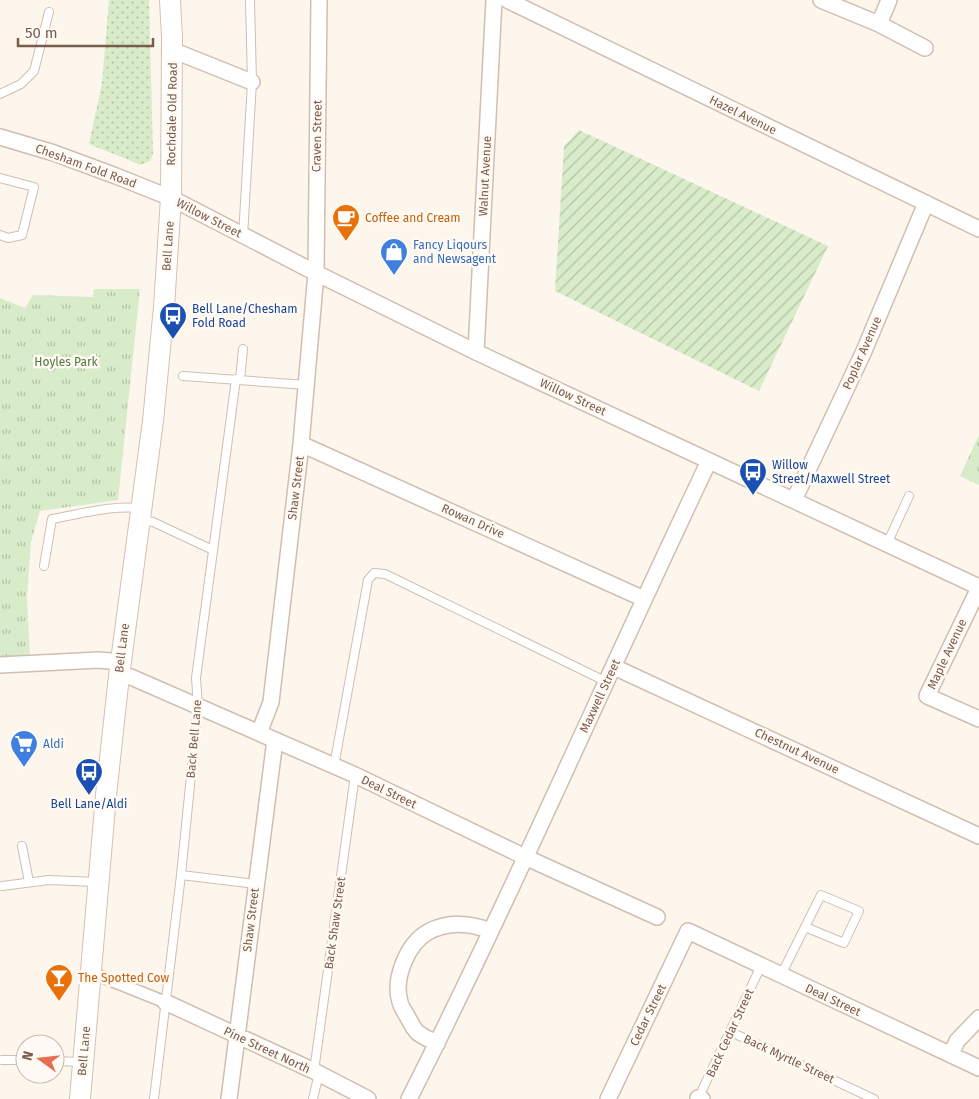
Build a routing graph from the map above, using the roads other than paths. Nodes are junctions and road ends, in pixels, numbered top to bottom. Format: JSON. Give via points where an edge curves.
{"nodes":[{"id":1,"x":170,"y":0,"type":"edge"},
{"id":2,"x":250,"y":0,"type":"edge"},
{"id":3,"x":319,"y":0,"type":"edge"},
{"id":4,"x":494,"y":0,"type":"edge"},
{"id":5,"x":507,"y":0,"type":"edge"},
{"id":6,"x":821,"y":0,"type":"edge"},
{"id":7,"x":889,"y":0,"type":"edge"},
{"id":8,"x":49,"y":12,"type":"dead end"},
{"id":9,"x":878,"y":24,"type":"junction"},
{"id":10,"x":925,"y":48,"type":"dead end"},
{"id":11,"x":172,"y":50,"type":"junction"},
{"id":12,"x":252,"y":82,"type":"junction"},
{"id":13,"x":0,"y":94,"type":"edge"},
{"id":14,"x":0,"y":137,"type":"edge"},
{"id":15,"x":0,"y":178,"type":"edge"},
{"id":16,"x":171,"y":198,"type":"junction"},
{"id":17,"x":926,"y":204,"type":"junction"},
{"id":18,"x":979,"y":229,"type":"edge"},
{"id":19,"x":0,"y":235,"type":"edge"},
{"id":20,"x":244,"y":236,"type":"junction"},
{"id":21,"x":316,"y":273,"type":"junction"},
{"id":22,"x":243,"y":350,"type":"dead end"},
{"id":23,"x":476,"y":352,"type":"junction"},
{"id":24,"x":183,"y":376,"type":"dead end"},
{"id":25,"x":238,"y":380,"type":"junction"},
{"id":26,"x":307,"y":384,"type":"junction"},
{"id":27,"x":301,"y":444,"type":"junction"},
{"id":28,"x":710,"y":461,"type":"junction"},
{"id":29,"x":910,"y":496,"type":"dead end"},
{"id":30,"x":794,"y":500,"type":"junction"},
{"id":31,"x":139,"y":514,"type":"junction"},
{"id":32,"x":887,"y":544,"type":"junction"},
{"id":33,"x":213,"y":550,"type":"junction"},
{"id":34,"x":44,"y":566,"type":"dead end"},
{"id":35,"x":979,"y":587,"type":"edge"},
{"id":36,"x":644,"y":598,"type":"junction"},
{"id":37,"x":0,"y":665,"type":"edge"},
{"id":38,"x":614,"y":667,"type":"junction"},
{"id":39,"x":120,"y":669,"type":"junction"},
{"id":40,"x":607,"y":682,"type":"junction"},
{"id":41,"x":198,"y":706,"type":"junction"},
{"id":42,"x":979,"y":719,"type":"edge"},
{"id":43,"x":259,"y":733,"type":"junction"},
{"id":44,"x":276,"y":740,"type":"junction"},
{"id":45,"x":334,"y":766,"type":"junction"},
{"id":46,"x":355,"y":775,"type":"junction"},
{"id":47,"x":979,"y":836,"type":"edge"},
{"id":48,"x":22,"y":846,"type":"dead end"},
{"id":49,"x":525,"y":858,"type":"junction"},
{"id":50,"x":181,"y":875,"type":"junction"},
{"id":51,"x":29,"y":882,"type":"junction"},
{"id":52,"x":97,"y":882,"type":"junction"},
{"id":53,"x":256,"y":884,"type":"junction"},
{"id":54,"x":2,"y":886,"type":"dead end"},
{"id":55,"x":657,"y":917,"type":"dead end"},
{"id":56,"x":805,"y":927,"type":"junction"},
{"id":57,"x":688,"y":931,"type":"joint"},
{"id":58,"x":491,"y":932,"type":"junction"},
{"id":59,"x":761,"y":966,"type":"junction"},
{"id":60,"x":90,"y":972,"type":"junction"},
{"id":61,"x":781,"y":975,"type":"junction"},
{"id":62,"x":166,"y":1002,"type":"junction"},
{"id":63,"x":979,"y":1018,"type":"edge"},
{"id":64,"x":731,"y":1032,"type":"junction"},
{"id":65,"x":237,"y":1034,"type":"junction"},
{"id":66,"x":437,"y":1044,"type":"junction"},
{"id":67,"x":951,"y":1055,"type":"junction"},
{"id":68,"x":2,"y":1060,"type":"dead end"},
{"id":69,"x":15,"y":1060,"type":"edge"},
{"id":70,"x":65,"y":1062,"type":"edge"},
{"id":71,"x":84,"y":1063,"type":"junction"},
{"id":72,"x":979,"y":1068,"type":"edge"},
{"id":73,"x":316,"y":1072,"type":"junction"},
{"id":74,"x":699,"y":1098,"type":"edge"},
{"id":75,"x":80,"y":1099,"type":"edge"},
{"id":76,"x":154,"y":1099,"type":"edge"},
{"id":77,"x":229,"y":1099,"type":"edge"},
{"id":78,"x":313,"y":1099,"type":"edge"},
{"id":79,"x":368,"y":1099,"type":"edge"},
{"id":80,"x":409,"y":1099,"type":"edge"},
{"id":81,"x":608,"y":1099,"type":"edge"},
{"id":82,"x":874,"y":1099,"type":"edge"}],
"edges":[{"from":1,"to":11,"type":"main road","name":"Rochdale Old Road"},
{"from":2,"to":12,"type":"lane"},
{"from":3,"to":21,"type":"street","name":"Craven Street"},
{"from":4,"to":23,"type":"street","name":"Walnut Avenue"},
{"from":5,"to":17,"type":"street","name":"Hazel Avenue"},
{"from":6,"to":9,"type":"street"},
{"from":7,"to":9,"type":"street"},
{"from":8,"to":13,"type":"lane","via":[[34,71],[21,84]]},
{"from":9,"to":10,"type":"street"},
{"from":11,"to":12,"type":"street"},
{"from":11,"to":16,"type":"main road","name":"Rochdale Old Road"},
{"from":12,"to":20,"type":"lane"},
{"from":14,"to":16,"type":"street","name":"Chesham Fold Road","via":[[54,153]]},
{"from":15,"to":19,"type":"lane","via":[[34,187],[22,235],[8,238]]},
{"from":16,"to":20,"type":"street","name":"Willow Street"},
{"from":16,"to":31,"type":"main road","name":"Bell Lane","via":[[159,369]]},
{"from":17,"to":18,"type":"street","name":"Hazel Avenue"},
{"from":17,"to":30,"type":"street","name":"Poplar Avenue","via":[[864,351]]},
{"from":20,"to":21,"type":"street","name":"Willow Street"},
{"from":21,"to":23,"type":"street","name":"Willow Street"},
{"from":21,"to":26,"type":"street","name":"Shaw Street"},
{"from":22,"to":25,"type":"lane","name":"Back Bell Lane"},
{"from":23,"to":28,"type":"street","name":"Willow Street"},
{"from":24,"to":25,"type":"lane"},
{"from":25,"to":26,"type":"lane"},
{"from":25,"to":33,"type":"lane","name":"Back Bell Lane"},
{"from":26,"to":27,"type":"street","name":"Shaw Street"},
{"from":27,"to":36,"type":"street","name":"Rowan Drive"},
{"from":27,"to":43,"type":"street","name":"Shaw Street","via":[[271,702]]},
{"from":28,"to":30,"type":"street","name":"Willow Street"},
{"from":28,"to":36,"type":"street","name":"Maxwell Street"},
{"from":29,"to":32,"type":"lane"},
{"from":30,"to":32,"type":"street","name":"Willow Street"},
{"from":31,"to":33,"type":"lane"},
{"from":31,"to":34,"type":"lane","via":[[128,507],[52,519]]},
{"from":31,"to":39,"type":"main road","name":"Bell Lane"},
{"from":32,"to":35,"type":"street","name":"Willow Street"},
{"from":33,"to":41,"type":"lane","name":"Back Bell Lane","via":[[196,678]]},
{"from":35,"to":42,"type":"street","name":"Maple Avenue","via":[[927,696]]},
{"from":36,"to":38,"type":"street","name":"Maxwell Street"},
{"from":37,"to":39,"type":"street","name":"Deal Street","via":[[99,660]]},
{"from":38,"to":40,"type":"street","name":"Maxwell Street"},
{"from":38,"to":47,"type":"street","name":"Chestnut Avenue"},
{"from":39,"to":41,"type":"street","name":"Deal Street","via":[[131,677]]},
{"from":39,"to":52,"type":"main road","name":"Bell Lane"},
{"from":40,"to":45,"type":"lane","via":[[385,574],[374,573],[368,580]]},
{"from":40,"to":49,"type":"street","name":"Maxwell Street"},
{"from":41,"to":43,"type":"street","name":"Deal Street"},
{"from":41,"to":50,"type":"lane","name":"Back Bell Lane"},
{"from":43,"to":44,"type":"street","name":"Deal Street"},
{"from":44,"to":45,"type":"street","name":"Deal Street"},
{"from":44,"to":53,"type":"street","name":"Shaw Street"},
{"from":45,"to":46,"type":"street","name":"Deal Street"},
{"from":46,"to":49,"type":"street","name":"Deal Street"},
{"from":46,"to":73,"type":"lane","name":"Back Shaw Street"},
{"from":48,"to":51,"type":"lane"},
{"from":49,"to":55,"type":"street","name":"Deal Street"},
{"from":49,"to":58,"type":"street","name":"Maxwell Street"},
{"from":50,"to":53,"type":"lane"},
{"from":50,"to":62,"type":"lane","name":"Back Bell Lane"},
{"from":51,"to":52,"type":"lane"},
{"from":51,"to":54,"type":"lane"},
{"from":52,"to":60,"type":"main road","name":"Bell Lane"},
{"from":53,"to":65,"type":"street","name":"Shaw Street"},
{"from":56,"to":56,"type":"lane","via":[[821,895],[858,911],[844,943]]},
{"from":56,"to":61,"type":"lane"},
{"from":57,"to":59,"type":"street","name":"Deal Street"},
{"from":57,"to":81,"type":"street","name":"Cedar Street"},
{"from":58,"to":66,"type":"street","name":"Maxwell Street"},
{"from":58,"to":66,"type":"street","via":[[463,924],[427,932],[411,948],[401,968],[400,1002],[416,1031]]},
{"from":59,"to":61,"type":"street","name":"Deal Street"},
{"from":59,"to":64,"type":"lane","name":"Back Cedar Street"},
{"from":60,"to":62,"type":"street"},
{"from":60,"to":71,"type":"main road","name":"Bell Lane"},
{"from":61,"to":67,"type":"street","name":"Deal Street"},
{"from":62,"to":65,"type":"street","name":"Pine Street North"},
{"from":62,"to":76,"type":"lane","name":"Back Bell Lane"},
{"from":63,"to":67,"type":"street","via":[[957,1041]]},
{"from":64,"to":74,"type":"lane","name":"Back Cedar Street"},
{"from":64,"to":82,"type":"lane","name":"Back Myrtle Street"},
{"from":65,"to":73,"type":"street","name":"Pine Street North"},
{"from":65,"to":77,"type":"street","name":"Shaw Street"},
{"from":66,"to":80,"type":"street","name":"Maxwell Street"},
{"from":67,"to":72,"type":"street","name":"Deal Street"},
{"from":68,"to":69,"type":"lane"},
{"from":70,"to":71,"type":"lane"},
{"from":71,"to":75,"type":"main road","name":"Bell Lane"},
{"from":73,"to":78,"type":"lane","name":"Back Shaw Street"},
{"from":73,"to":79,"type":"street","name":"Pine Street North"}]}
